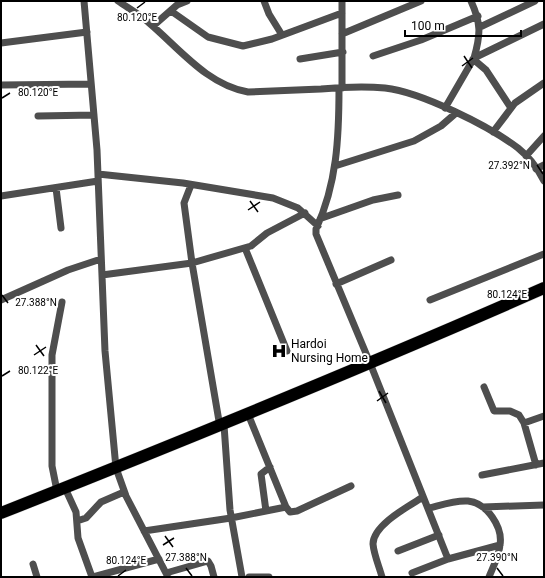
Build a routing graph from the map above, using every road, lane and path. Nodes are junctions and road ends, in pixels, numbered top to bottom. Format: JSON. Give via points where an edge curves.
{"nodes":[{"id":1,"x":84,"y":1,"type":"edge"},
{"id":2,"x":187,"y":1,"type":"edge"},
{"id":3,"x":264,"y":1,"type":"edge"},
{"id":4,"x":342,"y":1,"type":"edge"},
{"id":5,"x":421,"y":1,"type":"edge"},
{"id":6,"x":472,"y":1,"type":"edge"},
{"id":7,"x":535,"y":1,"type":"edge"},
{"id":8,"x":122,"y":2,"type":"edge"},
{"id":9,"x":520,"y":4,"type":"edge"},
{"id":10,"x":171,"y":10,"type":"junction"},
{"id":11,"x":342,"y":13,"type":"junction"},
{"id":12,"x":478,"y":16,"type":"junction"},
{"id":13,"x":544,"y":24,"type":"edge"},
{"id":14,"x":153,"y":26,"type":"junction"},
{"id":15,"x":480,"y":27,"type":"junction"},
{"id":16,"x":87,"y":32,"type":"junction"},
{"id":17,"x":342,"y":34,"type":"junction"},
{"id":18,"x":282,"y":35,"type":"junction"},
{"id":19,"x":1,"y":43,"type":"edge"},
{"id":20,"x":343,"y":52,"type":"junction"},
{"id":21,"x":373,"y":56,"type":"dead end"},
{"id":22,"x":473,"y":59,"type":"junction"},
{"id":23,"x":300,"y":60,"type":"dead end"},
{"id":24,"x":544,"y":83,"type":"edge"},
{"id":25,"x":91,"y":84,"type":"junction"},
{"id":26,"x":1,"y":85,"type":"edge"},
{"id":27,"x":341,"y":88,"type":"junction"},
{"id":28,"x":445,"y":108,"type":"junction"},
{"id":29,"x":511,"y":108,"type":"junction"},
{"id":30,"x":456,"y":112,"type":"junction"},
{"id":31,"x":94,"y":115,"type":"junction"},
{"id":32,"x":38,"y":116,"type":"dead end"},
{"id":33,"x":493,"y":132,"type":"junction"},
{"id":34,"x":544,"y":136,"type":"edge"},
{"id":35,"x":526,"y":156,"type":"junction"},
{"id":36,"x":544,"y":165,"type":"edge"},
{"id":37,"x":336,"y":166,"type":"junction"},
{"id":38,"x":536,"y":169,"type":"junction"},
{"id":39,"x":98,"y":178,"type":"junction"},
{"id":40,"x":544,"y":181,"type":"edge"},
{"id":41,"x":191,"y":185,"type":"junction"},
{"id":42,"x":56,"y":188,"type":"junction"},
{"id":43,"x":398,"y":195,"type":"dead end"},
{"id":44,"x":1,"y":196,"type":"edge"},
{"id":45,"x":305,"y":212,"type":"junction"},
{"id":46,"x":322,"y":218,"type":"junction"},
{"id":47,"x":318,"y":226,"type":"junction"},
{"id":48,"x":61,"y":228,"type":"dead end"},
{"id":49,"x":245,"y":248,"type":"junction"},
{"id":50,"x":544,"y":254,"type":"edge"},
{"id":51,"x":101,"y":259,"type":"junction"},
{"id":52,"x":391,"y":260,"type":"dead end"},
{"id":53,"x":192,"y":262,"type":"junction"},
{"id":54,"x":102,"y":275,"type":"junction"},
{"id":55,"x":336,"y":284,"type":"junction"},
{"id":56,"x":544,"y":288,"type":"edge"},
{"id":57,"x":1,"y":300,"type":"edge"},
{"id":58,"x":430,"y":300,"type":"dead end"},
{"id":59,"x":62,"y":302,"type":"dead end"},
{"id":60,"x":286,"y":351,"type":"dead end"},
{"id":61,"x":370,"y":363,"type":"junction"},
{"id":62,"x":484,"y":386,"type":"dead end"},
{"id":63,"x":248,"y":414,"type":"junction"},
{"id":64,"x":544,"y":416,"type":"edge"},
{"id":65,"x":524,"y":423,"type":"junction"},
{"id":66,"x":222,"y":426,"type":"junction"},
{"id":67,"x":544,"y":463,"type":"edge"},
{"id":68,"x":536,"y":465,"type":"junction"},
{"id":69,"x":270,"y":467,"type":"junction"},
{"id":70,"x":116,"y":468,"type":"junction"},
{"id":71,"x":482,"y":475,"type":"dead end"},
{"id":72,"x":351,"y":486,"type":"dead end"},
{"id":73,"x":61,"y":490,"type":"junction"},
{"id":74,"x":124,"y":492,"type":"junction"},
{"id":75,"x":424,"y":496,"type":"junction"},
{"id":76,"x":544,"y":505,"type":"edge"},
{"id":77,"x":286,"y":507,"type":"junction"},
{"id":78,"x":483,"y":507,"type":"junction"},
{"id":79,"x":429,"y":508,"type":"junction"},
{"id":80,"x":266,"y":511,"type":"junction"},
{"id":81,"x":1,"y":513,"type":"edge"},
{"id":82,"x":232,"y":518,"type":"junction"},
{"id":83,"x":77,"y":521,"type":"junction"},
{"id":84,"x":144,"y":531,"type":"junction"},
{"id":85,"x":439,"y":536,"type":"junction"},
{"id":86,"x":500,"y":545,"type":"junction"},
{"id":87,"x":398,"y":551,"type":"dead end"},
{"id":88,"x":159,"y":559,"type":"junction"},
{"id":89,"x":448,"y":559,"type":"junction"},
{"id":90,"x":33,"y":564,"type":"dead end"},
{"id":91,"x":412,"y":573,"type":"dead end"},
{"id":92,"x":167,"y":575,"type":"edge"},
{"id":93,"x":37,"y":577,"type":"edge"},
{"id":94,"x":92,"y":577,"type":"edge"},
{"id":95,"x":214,"y":577,"type":"edge"},
{"id":96,"x":242,"y":577,"type":"edge"},
{"id":97,"x":249,"y":577,"type":"edge"},
{"id":98,"x":269,"y":577,"type":"edge"},
{"id":99,"x":382,"y":577,"type":"edge"},
{"id":100,"x":489,"y":577,"type":"edge"}],
"edges":[{"from":1,"to":16,"type":"street"},
{"from":2,"to":10,"type":"street"},
{"from":3,"to":18,"type":"street"},
{"from":4,"to":11,"type":"street"},
{"from":5,"to":17,"type":"street"},
{"from":6,"to":12,"type":"street"},
{"from":7,"to":9,"type":"street"},
{"from":8,"to":14,"type":"street"},
{"from":9,"to":15,"type":"street"},
{"from":10,"to":14,"type":"street"},
{"from":10,"to":18,"type":"street","via":[[208,38],[238,45],[250,45]]},
{"from":11,"to":17,"type":"street"},
{"from":11,"to":18,"type":"street"},
{"from":12,"to":15,"type":"street"},
{"from":12,"to":21,"type":"street","via":[[421,40]]},
{"from":13,"to":22,"type":"street"},
{"from":14,"to":27,"type":"street","via":[[208,74],[233,89],[248,92]]},
{"from":15,"to":22,"type":"street"},
{"from":16,"to":19,"type":"street"},
{"from":16,"to":25,"type":"street"},
{"from":17,"to":20,"type":"street"},
{"from":20,"to":23,"type":"street"},
{"from":20,"to":27,"type":"street"},
{"from":22,"to":28,"type":"street"},
{"from":22,"to":29,"type":"street","via":[[486,70]]},
{"from":24,"to":29,"type":"street"},
{"from":25,"to":26,"type":"street"},
{"from":25,"to":31,"type":"street"},
{"from":27,"to":28,"type":"street","via":[[387,88],[426,99]]},
{"from":27,"to":37,"type":"street"},
{"from":28,"to":30,"type":"street"},
{"from":29,"to":33,"type":"street"},
{"from":30,"to":33,"type":"street"},
{"from":30,"to":37,"type":"street","via":[[441,126],[414,141]]},
{"from":31,"to":32,"type":"street"},
{"from":31,"to":39,"type":"street"},
{"from":33,"to":35,"type":"street"},
{"from":34,"to":35,"type":"street"},
{"from":35,"to":38,"type":"street"},
{"from":36,"to":38,"type":"street"},
{"from":37,"to":46,"type":"street"},
{"from":38,"to":40,"type":"street"},
{"from":39,"to":41,"type":"street"},
{"from":39,"to":42,"type":"street"},
{"from":39,"to":51,"type":"street"},
{"from":41,"to":45,"type":"street","via":[[273,198]]},
{"from":41,"to":53,"type":"street","via":[[184,203]]},
{"from":42,"to":44,"type":"street"},
{"from":42,"to":48,"type":"street"},
{"from":43,"to":46,"type":"street","via":[[373,200]]},
{"from":45,"to":47,"type":"street"},
{"from":45,"to":49,"type":"street"},
{"from":46,"to":47,"type":"street"},
{"from":47,"to":55,"type":"street","via":[[316,234]]},
{"from":49,"to":53,"type":"street"},
{"from":49,"to":60,"type":"street"},
{"from":50,"to":58,"type":"street"},
{"from":51,"to":54,"type":"street"},
{"from":51,"to":57,"type":"street","via":[[68,270]]},
{"from":52,"to":55,"type":"street"},
{"from":53,"to":54,"type":"street"},
{"from":53,"to":66,"type":"street"},
{"from":54,"to":70,"type":"street","via":[[105,351]]},
{"from":55,"to":61,"type":"street"},
{"from":56,"to":61,"type":"highway"},
{"from":59,"to":73,"type":"street","via":[[52,355],[52,466]]},
{"from":61,"to":63,"type":"highway"},
{"from":61,"to":75,"type":"street"},
{"from":62,"to":65,"type":"street","via":[[494,411],[514,412]]},
{"from":63,"to":66,"type":"highway"},
{"from":63,"to":69,"type":"street"},
{"from":64,"to":65,"type":"street"},
{"from":65,"to":68,"type":"street"},
{"from":66,"to":70,"type":"highway"},
{"from":66,"to":82,"type":"street"},
{"from":67,"to":68,"type":"street"},
{"from":68,"to":71,"type":"street"},
{"from":69,"to":77,"type":"street"},
{"from":69,"to":80,"type":"street","via":[[261,474]]},
{"from":70,"to":73,"type":"highway"},
{"from":70,"to":74,"type":"street"},
{"from":72,"to":77,"type":"street","via":[[296,511],[290,512]]},
{"from":73,"to":81,"type":"highway"},
{"from":73,"to":83,"type":"street","via":[[76,512]]},
{"from":74,"to":83,"type":"street","via":[[101,502],[86,518]]},
{"from":74,"to":84,"type":"street"},
{"from":75,"to":79,"type":"street"},
{"from":75,"to":99,"type":"street","via":[[386,522],[376,533],[374,549]]},
{"from":76,"to":78,"type":"street"},
{"from":77,"to":80,"type":"street"},
{"from":78,"to":79,"type":"street","via":[[469,501]]},
{"from":78,"to":86,"type":"street","via":[[498,528]]},
{"from":79,"to":85,"type":"street"},
{"from":80,"to":82,"type":"street"},
{"from":82,"to":84,"type":"street"},
{"from":82,"to":96,"type":"street"},
{"from":83,"to":94,"type":"street","via":[[78,538]]},
{"from":84,"to":88,"type":"street"},
{"from":85,"to":87,"type":"street"},
{"from":85,"to":89,"type":"street"},
{"from":86,"to":89,"type":"street"},
{"from":86,"to":100,"type":"street"},
{"from":88,"to":92,"type":"street"},
{"from":88,"to":94,"type":"street"},
{"from":89,"to":91,"type":"street"},
{"from":90,"to":93,"type":"street"},
{"from":92,"to":95,"type":"street","via":[[208,562]]},
{"from":97,"to":98,"type":"street"}]}
